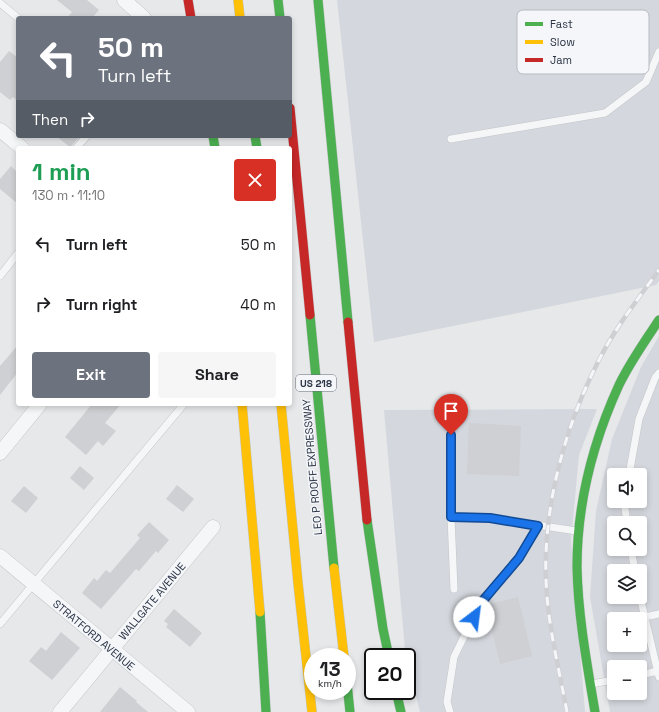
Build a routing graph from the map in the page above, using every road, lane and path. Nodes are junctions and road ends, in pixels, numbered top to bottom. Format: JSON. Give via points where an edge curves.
{"nodes":[{"id":1,"x":124,"y":0,"type":"edge"},
{"id":2,"x":188,"y":0,"type":"edge"},
{"id":3,"x":238,"y":0,"type":"edge"},
{"id":4,"x":278,"y":0,"type":"edge"},
{"id":5,"x":318,"y":0,"type":"edge"},
{"id":6,"x":0,"y":3,"type":"edge"},
{"id":7,"x":16,"y":16,"type":"edge"},
{"id":8,"x":143,"y":16,"type":"edge"},
{"id":9,"x":191,"y":16,"type":"edge"},
{"id":10,"x":240,"y":16,"type":"edge"},
{"id":11,"x":280,"y":16,"type":"edge"},
{"id":12,"x":659,"y":52,"type":"edge"},
{"id":13,"x":292,"y":128,"type":"edge"},
{"id":14,"x":0,"y":130,"type":"edge"},
{"id":15,"x":85,"y":138,"type":"edge"},
{"id":16,"x":451,"y":139,"type":"dead end"},
{"id":17,"x":20,"y":146,"type":"edge"},
{"id":18,"x":78,"y":146,"type":"edge"},
{"id":19,"x":16,"y":256,"type":"edge"},
{"id":20,"x":0,"y":276,"type":"edge"},
{"id":21,"x":659,"y":320,"type":"edge"},
{"id":22,"x":659,"y":373,"type":"edge"},
{"id":23,"x":38,"y":406,"type":"edge"},
{"id":24,"x":182,"y":406,"type":"edge"},
{"id":25,"x":242,"y":406,"type":"edge"},
{"id":26,"x":281,"y":406,"type":"edge"},
{"id":27,"x":451,"y":435,"type":"dead end"},
{"id":28,"x":0,"y":453,"type":"edge"},
{"id":29,"x":630,"y":468,"type":"edge"},
{"id":30,"x":451,"y":517,"type":"junction"},
{"id":31,"x":538,"y":526,"type":"junction"},
{"id":32,"x":213,"y":527,"type":"dead end"},
{"id":33,"x":579,"y":532,"type":"junction"},
{"id":34,"x":0,"y":556,"type":"edge"},
{"id":35,"x":33,"y":584,"type":"junction"},
{"id":36,"x":454,"y":589,"type":"dead end"},
{"id":37,"x":659,"y":614,"type":"edge"},
{"id":38,"x":647,"y":617,"type":"edge"},
{"id":39,"x":0,"y":624,"type":"edge"},
{"id":40,"x":647,"y":627,"type":"edge"},
{"id":41,"x":343,"y":648,"type":"edge"},
{"id":42,"x":387,"y":648,"type":"edge"},
{"id":43,"x":111,"y":649,"type":"junction"},
{"id":44,"x":658,"y":674,"type":"edge"},
{"id":45,"x":647,"y":675,"type":"edge"},
{"id":46,"x":607,"y":681,"type":"edge"},
{"id":47,"x":591,"y":684,"type":"junction"},
{"id":48,"x":349,"y":700,"type":"edge"},
{"id":49,"x":398,"y":700,"type":"edge"},
{"id":50,"x":60,"y":712,"type":"edge"},
{"id":51,"x":188,"y":712,"type":"edge"},
{"id":52,"x":266,"y":712,"type":"edge"},
{"id":53,"x":312,"y":712,"type":"edge"},
{"id":54,"x":350,"y":712,"type":"edge"},
{"id":55,"x":400,"y":712,"type":"edge"},
{"id":56,"x":450,"y":712,"type":"edge"},
{"id":57,"x":595,"y":712,"type":"edge"}],
"edges":[{"from":1,"to":8,"type":"street"},
{"from":2,"to":9,"type":"main road"},
{"from":3,"to":10,"type":"main road"},
{"from":4,"to":11,"type":"main road"},
{"from":5,"to":42,"type":"main road","via":[[366,511]]},
{"from":6,"to":7,"type":"lane"},
{"from":12,"to":16,"type":"lane","via":[[646,82],[605,113]]},
{"from":13,"to":41,"type":"main road","name":"LEO P ROOFF EXPRESSWAY","number":"US 218","via":[[328,520]]},
{"from":14,"to":17,"type":"street"},
{"from":15,"to":18,"type":"lane"},
{"from":19,"to":20,"type":"lane"},
{"from":21,"to":33,"type":"main road","via":[[637,352],[608,411],[589,473]]},
{"from":22,"to":29,"type":"lane","via":[[639,419]]},
{"from":23,"to":28,"type":"street"},
{"from":24,"to":35,"type":"lane"},
{"from":25,"to":52,"type":"main road"},
{"from":26,"to":53,"type":"main road"},
{"from":27,"to":30,"type":"lane"},
{"from":30,"to":31,"type":"lane","via":[[490,518]]},
{"from":30,"to":36,"type":"lane"},
{"from":31,"to":33,"type":"lane"},
{"from":31,"to":56,"type":"lane","via":[[519,558],[480,604],[454,657],[447,702]]},
{"from":32,"to":43,"type":"street","name":"WALLGATE AVENUE"},
{"from":33,"to":47,"type":"main road","via":[[579,603]]},
{"from":34,"to":35,"type":"street","name":"STRATFORD AVENUE"},
{"from":35,"to":39,"type":"lane"},
{"from":35,"to":43,"type":"street","name":"STRATFORD AVENUE"},
{"from":37,"to":38,"type":"lane"},
{"from":40,"to":44,"type":"lane"},
{"from":43,"to":50,"type":"street","name":"WALLGATE AVENUE"},
{"from":43,"to":51,"type":"street","name":"STRATFORD AVENUE"},
{"from":44,"to":45,"type":"lane"},
{"from":46,"to":47,"type":"lane"},
{"from":47,"to":57,"type":"main road"},
{"from":48,"to":54,"type":"main road"},
{"from":49,"to":55,"type":"main road"}]}
